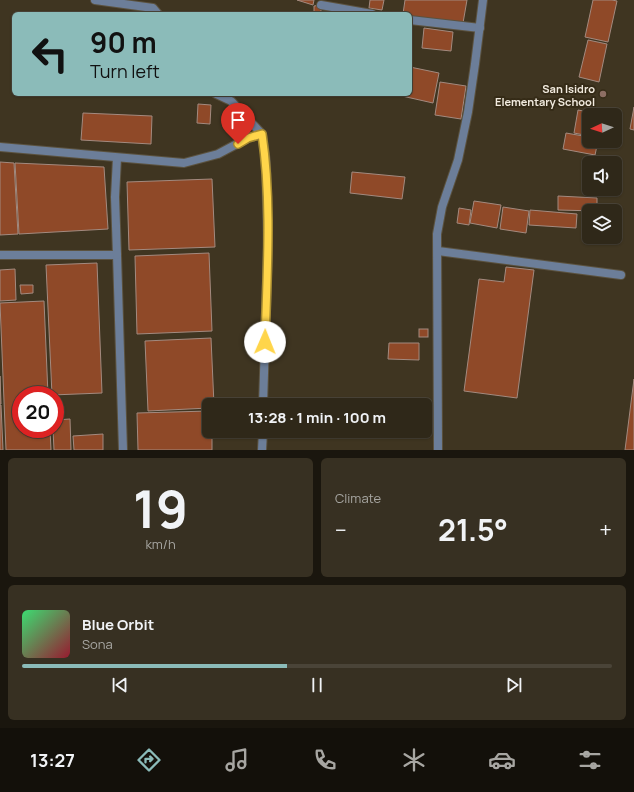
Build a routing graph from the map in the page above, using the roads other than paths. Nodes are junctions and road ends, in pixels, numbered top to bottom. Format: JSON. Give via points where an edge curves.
{"nodes":[{"id":1,"x":95,"y":0,"type":"edge"},
{"id":2,"x":483,"y":0,"type":"edge"},
{"id":3,"x":321,"y":5,"type":"dead end"},
{"id":4,"x":156,"y":12,"type":"edge"},
{"id":5,"x":361,"y":12,"type":"edge"},
{"id":6,"x":412,"y":20,"type":"edge"},
{"id":7,"x":480,"y":28,"type":"junction"},
{"id":8,"x":220,"y":96,"type":"edge"},
{"id":9,"x":262,"y":134,"type":"junction"},
{"id":10,"x":0,"y":147,"type":"edge"},
{"id":11,"x":117,"y":158,"type":"junction"},
{"id":12,"x":438,"y":250,"type":"junction"},
{"id":13,"x":0,"y":255,"type":"edge"},
{"id":14,"x":117,"y":255,"type":"junction"},
{"id":15,"x":621,"y":275,"type":"dead end"},
{"id":16,"x":264,"y":398,"type":"edge"},
{"id":17,"x":263,"y":438,"type":"edge"},
{"id":18,"x":123,"y":450,"type":"edge"},
{"id":19,"x":262,"y":450,"type":"edge"},
{"id":20,"x":438,"y":450,"type":"edge"}],
"edges":[{"from":1,"to":4,"type":"street","via":[[153,8]]},
{"from":2,"to":7,"type":"street"},
{"from":3,"to":5,"type":"street"},
{"from":6,"to":7,"type":"street"},
{"from":7,"to":12,"type":"street","via":[[458,160],[442,207],[437,234]]},
{"from":8,"to":9,"type":"street","via":[[231,101]]},
{"from":9,"to":11,"type":"street","via":[[248,138],[218,154],[184,163]]},
{"from":9,"to":16,"type":"street","via":[[266,162],[268,247]]},
{"from":10,"to":11,"type":"street"},
{"from":11,"to":14,"type":"street"},
{"from":12,"to":15,"type":"street"},
{"from":12,"to":20,"type":"street"},
{"from":13,"to":14,"type":"street"},
{"from":14,"to":18,"type":"street"},
{"from":17,"to":19,"type":"street"}]}
